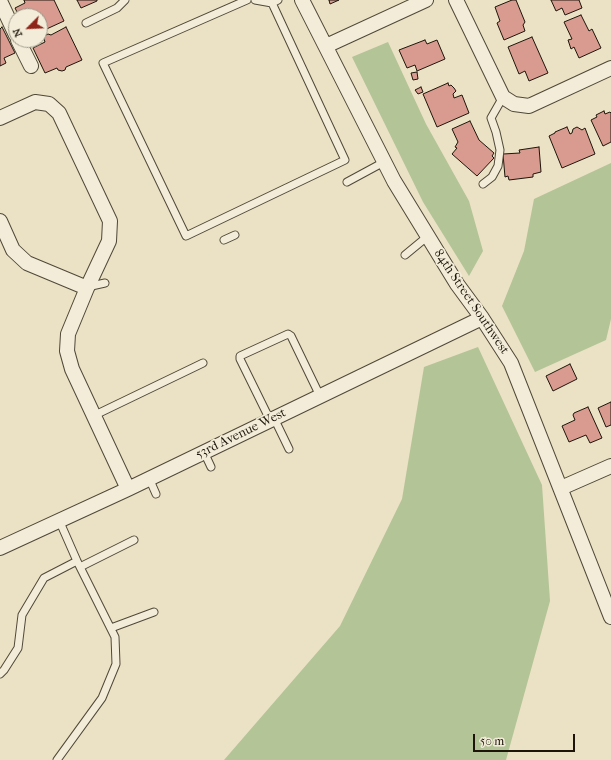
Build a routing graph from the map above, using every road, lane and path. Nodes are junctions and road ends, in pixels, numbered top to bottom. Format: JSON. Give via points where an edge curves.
{"nodes":[{"id":1,"x":125,"y":0,"type":"edge"},
{"id":2,"x":247,"y":0,"type":"edge"},
{"id":3,"x":255,"y":0,"type":"edge"},
{"id":4,"x":302,"y":0,"type":"edge"},
{"id":5,"x":426,"y":0,"type":"edge"},
{"id":6,"x":456,"y":0,"type":"edge"},
{"id":7,"x":0,"y":1,"type":"edge"},
{"id":8,"x":275,"y":1,"type":"edge"},
{"id":9,"x":8,"y":18,"type":"edge"},
{"id":10,"x":86,"y":23,"type":"dead end"},
{"id":11,"x":326,"y":46,"type":"junction"},
{"id":12,"x":22,"y":48,"type":"edge"},
{"id":13,"x":31,"y":66,"type":"dead end"},
{"id":14,"x":611,"y":68,"type":"edge"},
{"id":15,"x":503,"y":97,"type":"junction"},
{"id":16,"x":0,"y":118,"type":"edge"},
{"id":17,"x":384,"y":162,"type":"junction"},
{"id":18,"x":348,"y":182,"type":"dead end"},
{"id":19,"x":483,"y":184,"type":"dead end"},
{"id":20,"x":0,"y":221,"type":"edge"},
{"id":21,"x":235,"y":235,"type":"dead end"},
{"id":22,"x":428,"y":236,"type":"junction"},
{"id":23,"x":224,"y":240,"type":"dead end"},
{"id":24,"x":405,"y":255,"type":"dead end"},
{"id":25,"x":105,"y":283,"type":"dead end"},
{"id":26,"x":87,"y":288,"type":"junction"},
{"id":27,"x":482,"y":318,"type":"junction"},
{"id":28,"x":203,"y":363,"type":"dead end"},
{"id":29,"x":320,"y":396,"type":"junction"},
{"id":30,"x":93,"y":416,"type":"junction"},
{"id":31,"x":272,"y":419,"type":"junction"},
{"id":32,"x":289,"y":449,"type":"dead end"},
{"id":33,"x":204,"y":452,"type":"junction"},
{"id":34,"x":611,"y":466,"type":"edge"},
{"id":35,"x":211,"y":467,"type":"dead end"},
{"id":36,"x":149,"y":478,"type":"junction"},
{"id":37,"x":561,"y":488,"type":"junction"},
{"id":38,"x":128,"y":489,"type":"junction"},
{"id":39,"x":156,"y":494,"type":"dead end"},
{"id":40,"x":59,"y":520,"type":"junction"},
{"id":41,"x":134,"y":540,"type":"dead end"},
{"id":42,"x":0,"y":548,"type":"edge"},
{"id":43,"x":79,"y":564,"type":"junction"},
{"id":44,"x":154,"y":612,"type":"dead end"},
{"id":45,"x":611,"y":617,"type":"edge"},
{"id":46,"x":111,"y":628,"type":"junction"},
{"id":47,"x":0,"y":674,"type":"edge"},
{"id":48,"x":57,"y":760,"type":"edge"}],
"edges":[{"from":1,"to":10,"type":"lane","via":[[117,8]]},
{"from":2,"to":8,"type":"lane","via":[[103,63],[186,236],[345,160]]},
{"from":3,"to":8,"type":"lane"},
{"from":4,"to":11,"type":"street","name":"84th Street Southwest"},
{"from":5,"to":11,"type":"street"},
{"from":6,"to":15,"type":"street"},
{"from":7,"to":9,"type":"street"},
{"from":11,"to":17,"type":"street","name":"84th Street Southwest"},
{"from":12,"to":13,"type":"street"},
{"from":14,"to":15,"type":"street","via":[[529,106],[514,104]]},
{"from":15,"to":19,"type":"lane","via":[[491,118],[500,150],[498,166],[492,177]]},
{"from":16,"to":26,"type":"street","via":[[35,102],[49,104],[58,114],[110,221],[109,241]]},
{"from":17,"to":18,"type":"lane"},
{"from":17,"to":22,"type":"street","name":"84th Street Southwest"},
{"from":20,"to":26,"type":"street","via":[[13,250],[27,263]]},
{"from":21,"to":23,"type":"lane"},
{"from":22,"to":24,"type":"lane"},
{"from":22,"to":27,"type":"street","name":"84th Street Southwest","via":[[457,284]]},
{"from":25,"to":26,"type":"lane"},
{"from":26,"to":30,"type":"street","via":[[68,334],[67,351],[72,369]]},
{"from":27,"to":29,"type":"street","name":"53rd Avenue West"},
{"from":27,"to":37,"type":"street","name":"84th Street Southwest","via":[[511,362]]},
{"from":28,"to":30,"type":"lane"},
{"from":29,"to":31,"type":"street","name":"53rd Avenue West"},
{"from":29,"to":31,"type":"lane","via":[[288,334],[240,356]]},
{"from":30,"to":38,"type":"street"},
{"from":31,"to":32,"type":"lane"},
{"from":31,"to":33,"type":"street","name":"53rd Avenue West"},
{"from":33,"to":35,"type":"lane"},
{"from":33,"to":36,"type":"street","name":"53rd Avenue West"},
{"from":34,"to":37,"type":"street"},
{"from":36,"to":38,"type":"street","name":"53rd Avenue West"},
{"from":36,"to":39,"type":"lane"},
{"from":37,"to":45,"type":"street","name":"84th Street Southwest"},
{"from":38,"to":40,"type":"street","name":"53rd Avenue West"},
{"from":40,"to":42,"type":"street","name":"53rd Avenue West"},
{"from":40,"to":43,"type":"lane"},
{"from":41,"to":43,"type":"lane"},
{"from":43,"to":46,"type":"lane"},
{"from":43,"to":47,"type":"lane","via":[[44,578],[22,615],[18,648]]},
{"from":44,"to":46,"type":"lane"},
{"from":46,"to":48,"type":"lane","via":[[115,637],[116,664],[105,691]]}]}
